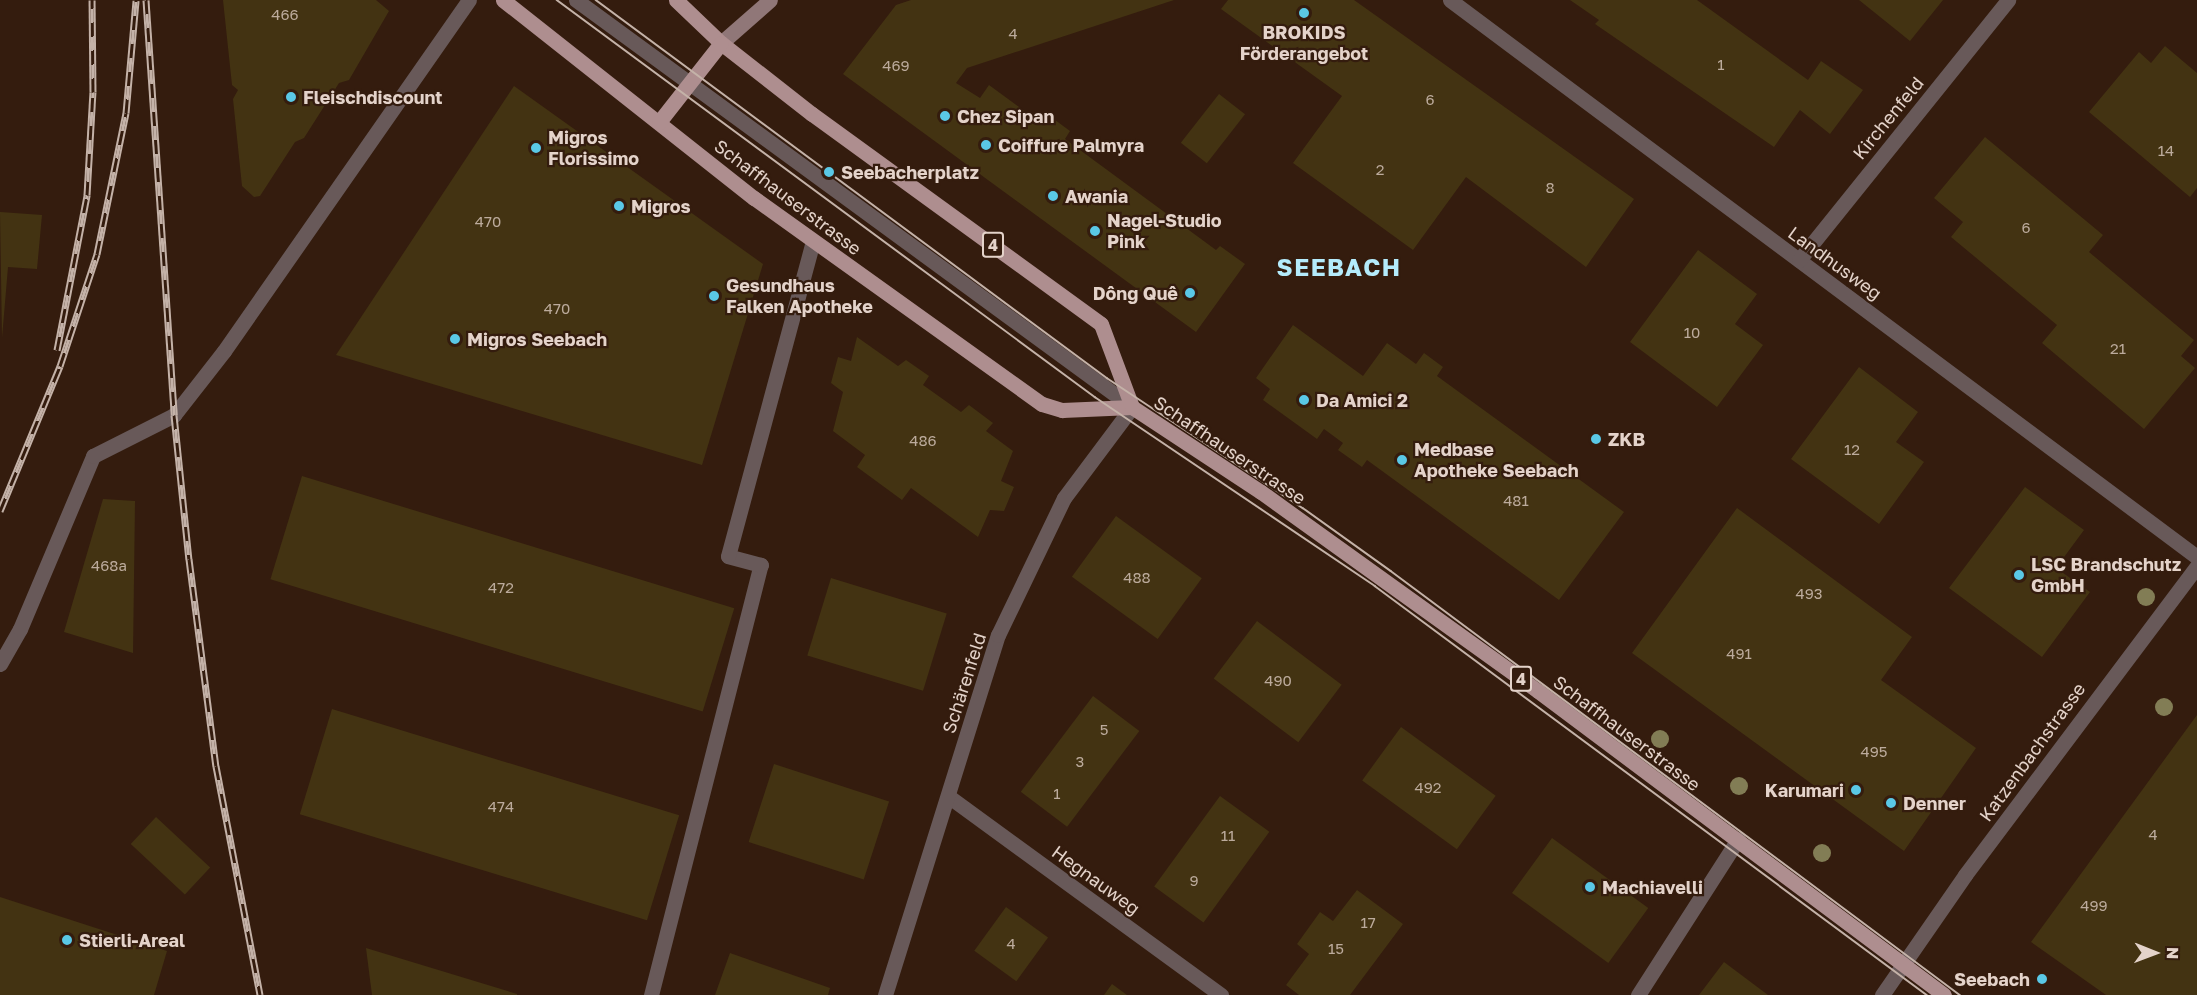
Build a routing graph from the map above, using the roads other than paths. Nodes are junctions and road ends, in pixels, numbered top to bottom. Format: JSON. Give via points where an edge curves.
{"nodes":[{"id":1,"x":469,"y":0,"type":"edge"},
{"id":2,"x":503,"y":0,"type":"edge"},
{"id":3,"x":576,"y":0,"type":"edge"},
{"id":4,"x":676,"y":0,"type":"edge"},
{"id":5,"x":770,"y":0,"type":"edge"},
{"id":6,"x":1449,"y":0,"type":"edge"},
{"id":7,"x":2007,"y":0,"type":"edge"},
{"id":8,"x":721,"y":43,"type":"junction"},
{"id":9,"x":689,"y":82,"type":"junction"},
{"id":10,"x":659,"y":122,"type":"junction"},
{"id":11,"x":813,"y":241,"type":"junction"},
{"id":12,"x":1799,"y":260,"type":"junction"},
{"id":13,"x":1131,"y":407,"type":"junction"},
{"id":14,"x":2197,"y":557,"type":"edge"},
{"id":15,"x":2197,"y":566,"type":"edge"},
{"id":16,"x":0,"y":664,"type":"edge"},
{"id":17,"x":948,"y":796,"type":"junction"},
{"id":18,"x":1738,"y":839,"type":"junction"},
{"id":19,"x":1902,"y":963,"type":"junction"},
{"id":20,"x":651,"y":995,"type":"edge"},
{"id":21,"x":885,"y":995,"type":"edge"},
{"id":22,"x":1221,"y":995,"type":"edge"},
{"id":23,"x":1638,"y":995,"type":"edge"},
{"id":24,"x":1882,"y":995,"type":"edge"},
{"id":25,"x":1944,"y":995,"type":"edge"}],
"edges":[{"from":1,"to":16,"type":"street","via":[[224,351],[174,415],[93,456],[20,629]]},
{"from":2,"to":10,"type":"main road","name":"Schaffhauserstrasse"},
{"from":3,"to":9,"type":"street","name":"Schaffhauserstrasse"},
{"from":4,"to":8,"type":"main road","name":"Schaffhauserstrasse","number":"4"},
{"from":5,"to":8,"type":"street"},
{"from":6,"to":12,"type":"street","name":"Landhusweg"},
{"from":7,"to":12,"type":"street","name":"Kirchenfeld"},
{"from":8,"to":9,"type":"main road"},
{"from":8,"to":13,"type":"main road","name":"Schaffhauserstrasse","number":"4","via":[[1101,324]]},
{"from":9,"to":10,"type":"main road"},
{"from":9,"to":13,"type":"street","name":"Schaffhauserstrasse"},
{"from":10,"to":11,"type":"main road","name":"Schaffhauserstrasse"},
{"from":11,"to":13,"type":"main road","name":"Schaffhauserstrasse","via":[[1042,404],[1062,410]]},
{"from":11,"to":20,"type":"street","via":[[728,556],[761,565]]},
{"from":12,"to":14,"type":"street","name":"Landhusweg"},
{"from":13,"to":17,"type":"street","name":"Schärenfeld","via":[[1064,498],[998,635]]},
{"from":13,"to":18,"type":"main road","name":"Schaffhauserstrasse","number":"4","via":[[1392,586]]},
{"from":15,"to":19,"type":"street","name":"Katzenbachstrasse"},
{"from":17,"to":21,"type":"street","name":"Schärenfeld"},
{"from":17,"to":22,"type":"street","name":"Hegnauweg"},
{"from":18,"to":19,"type":"main road","name":"Schaffhauserstrasse","number":"4"},
{"from":18,"to":23,"type":"street"},
{"from":19,"to":24,"type":"street","name":"Katzenbachstrasse"},
{"from":19,"to":25,"type":"main road","name":"Schaffhauserstrasse","number":"4"}]}
